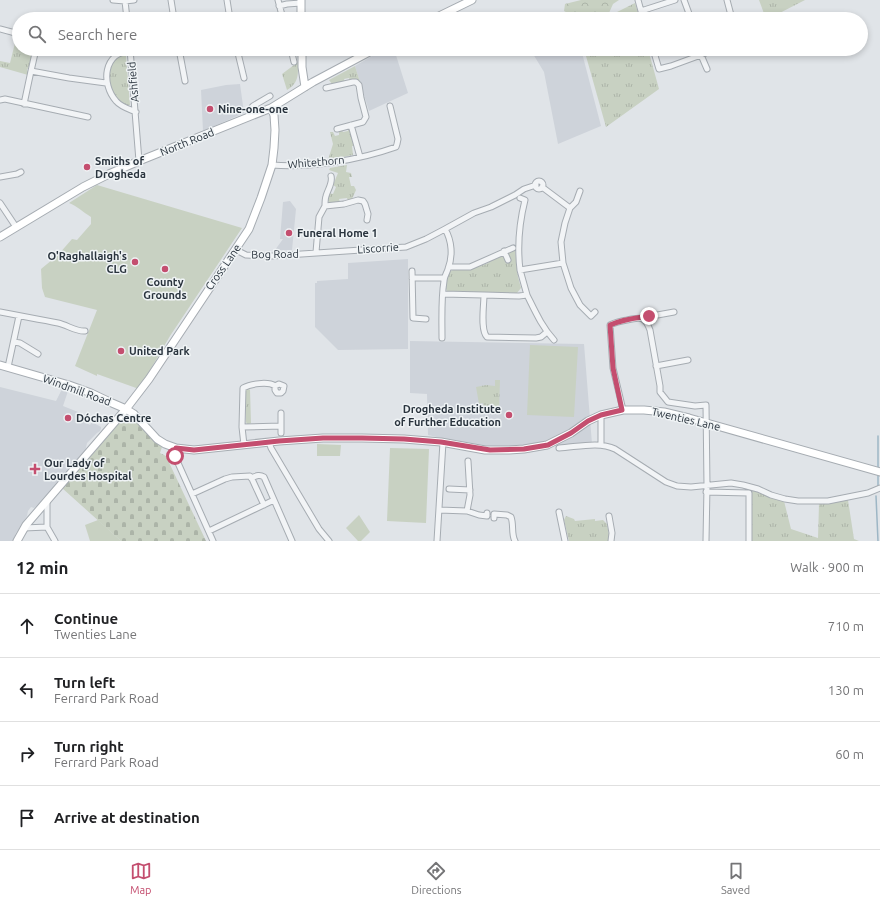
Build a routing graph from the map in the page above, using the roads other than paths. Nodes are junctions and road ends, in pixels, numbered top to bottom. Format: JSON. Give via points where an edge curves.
{"nodes":[{"id":1,"x":113,"y":0,"type":"edge"},
{"id":2,"x":134,"y":0,"type":"edge"},
{"id":3,"x":171,"y":0,"type":"edge"},
{"id":4,"x":226,"y":0,"type":"edge"},
{"id":5,"x":472,"y":0,"type":"edge"},
{"id":6,"x":638,"y":0,"type":"edge"},
{"id":7,"x":675,"y":0,"type":"edge"},
{"id":8,"x":684,"y":0,"type":"edge"},
{"id":9,"x":727,"y":0,"type":"edge"},
{"id":10,"x":125,"y":2,"type":"junction"},
{"id":11,"x":301,"y":2,"type":"edge"},
{"id":12,"x":279,"y":3,"type":"edge"},
{"id":13,"x":641,"y":11,"type":"joint"},
{"id":14,"x":126,"y":12,"type":"edge"},
{"id":15,"x":173,"y":12,"type":"edge"},
{"id":16,"x":229,"y":12,"type":"edge"},
{"id":17,"x":447,"y":12,"type":"edge"},
{"id":18,"x":688,"y":12,"type":"edge"},
{"id":19,"x":730,"y":12,"type":"edge"},
{"id":20,"x":0,"y":29,"type":"edge"},
{"id":21,"x":12,"y":32,"type":"edge"},
{"id":22,"x":34,"y":56,"type":"edge"},
{"id":23,"x":117,"y":56,"type":"edge"},
{"id":24,"x":131,"y":56,"type":"edge"},
{"id":25,"x":180,"y":56,"type":"edge"},
{"id":26,"x":239,"y":56,"type":"edge"},
{"id":27,"x":293,"y":56,"type":"edge"},
{"id":28,"x":302,"y":56,"type":"edge"},
{"id":29,"x":362,"y":56,"type":"edge"},
{"id":30,"x":655,"y":56,"type":"edge"},
{"id":31,"x":698,"y":56,"type":"edge"},
{"id":32,"x":701,"y":56,"type":"edge"},
{"id":33,"x":294,"y":62,"type":"dead end"},
{"id":34,"x":707,"y":69,"type":"dead end"},
{"id":35,"x":31,"y":70,"type":"junction"},
{"id":36,"x":244,"y":78,"type":"dead end"},
{"id":37,"x":184,"y":81,"type":"dead end"},
{"id":38,"x":106,"y":83,"type":"junction"},
{"id":39,"x":305,"y":87,"type":"junction"},
{"id":40,"x":326,"y":88,"type":"dead end"},
{"id":41,"x":270,"y":96,"type":"dead end"},
{"id":42,"x":0,"y":100,"type":"edge"},
{"id":43,"x":24,"y":104,"type":"junction"},
{"id":44,"x":390,"y":106,"type":"dead end"},
{"id":45,"x":271,"y":108,"type":"junction"},
{"id":46,"x":136,"y":112,"type":"junction"},
{"id":47,"x":254,"y":115,"type":"junction"},
{"id":48,"x":88,"y":117,"type":"dead end"},
{"id":49,"x":352,"y":125,"type":"junction"},
{"id":50,"x":337,"y":129,"type":"dead end"},
{"id":51,"x":360,"y":157,"type":"junction"},
{"id":52,"x":138,"y":161,"type":"junction"},
{"id":53,"x":272,"y":165,"type":"junction"},
{"id":54,"x":21,"y":172,"type":"dead end"},
{"id":55,"x":331,"y":176,"type":"dead end"},
{"id":56,"x":0,"y":177,"type":"edge"},
{"id":57,"x":580,"y":191,"type":"dead end"},
{"id":58,"x":520,"y":198,"type":"dead end"},
{"id":59,"x":0,"y":203,"type":"edge"},
{"id":60,"x":325,"y":206,"type":"junction"},
{"id":61,"x":570,"y":208,"type":"junction"},
{"id":62,"x":367,"y":220,"type":"dead end"},
{"id":63,"x":16,"y":227,"type":"junction"},
{"id":64,"x":445,"y":229,"type":"junction"},
{"id":65,"x":0,"y":237,"type":"edge"},
{"id":66,"x":513,"y":248,"type":"dead end"},
{"id":67,"x":236,"y":250,"type":"junction"},
{"id":68,"x":504,"y":251,"type":"junction"},
{"id":69,"x":316,"y":252,"type":"junction"},
{"id":70,"x":508,"y":260,"type":"dead end"},
{"id":71,"x":563,"y":263,"type":"junction"},
{"id":72,"x":449,"y":267,"type":"junction"},
{"id":73,"x":520,"y":270,"type":"junction"},
{"id":74,"x":412,"y":271,"type":"dead end"},
{"id":75,"x":412,"y":278,"type":"junction"},
{"id":76,"x":444,"y":278,"type":"junction"},
{"id":77,"x":443,"y":294,"type":"junction"},
{"id":78,"x":484,"y":295,"type":"junction"},
{"id":79,"x":527,"y":295,"type":"junction"},
{"id":80,"x":0,"y":312,"type":"edge"},
{"id":81,"x":595,"y":312,"type":"dead end"},
{"id":82,"x":674,"y":312,"type":"dead end"},
{"id":83,"x":19,"y":316,"type":"junction"},
{"id":84,"x":641,"y":318,"type":"junction"},
{"id":85,"x":426,"y":319,"type":"dead end"},
{"id":86,"x":85,"y":331,"type":"dead end"},
{"id":87,"x":547,"y":332,"type":"junction"},
{"id":88,"x":442,"y":338,"type":"dead end"},
{"id":89,"x":554,"y":340,"type":"dead end"},
{"id":90,"x":14,"y":342,"type":"junction"},
{"id":91,"x":38,"y":354,"type":"dead end"},
{"id":92,"x":688,"y":360,"type":"dead end"},
{"id":93,"x":4,"y":366,"type":"edge"},
{"id":94,"x":656,"y":366,"type":"junction"},
{"id":95,"x":275,"y":386,"type":"dead end"},
{"id":96,"x":126,"y":409,"type":"junction"},
{"id":97,"x":622,"y":410,"type":"junction"},
{"id":98,"x":281,"y":413,"type":"dead end"},
{"id":99,"x":601,"y":415,"type":"junction"},
{"id":100,"x":706,"y":423,"type":"junction"},
{"id":101,"x":281,"y":426,"type":"junction"},
{"id":102,"x":242,"y":427,"type":"junction"},
{"id":103,"x":281,"y":433,"type":"dead end"},
{"id":104,"x":269,"y":442,"type":"junction"},
{"id":105,"x":442,"y":442,"type":"junction"},
{"id":106,"x":244,"y":444,"type":"junction"},
{"id":107,"x":601,"y":445,"type":"junction"},
{"id":108,"x":176,"y":448,"type":"junction"},
{"id":109,"x":559,"y":448,"type":"dead end"},
{"id":110,"x":468,"y":461,"type":"dead end"},
{"id":111,"x":462,"y":470,"type":"dead end"},
{"id":112,"x":469,"y":470,"type":"junction"},
{"id":113,"x":880,"y":472,"type":"edge"},
{"id":114,"x":251,"y":478,"type":"junction"},
{"id":115,"x":707,"y":486,"type":"junction"},
{"id":116,"x":880,"y":488,"type":"edge"},
{"id":117,"x":449,"y":489,"type":"dead end"},
{"id":118,"x":470,"y":490,"type":"junction"},
{"id":119,"x":706,"y":492,"type":"junction"},
{"id":120,"x":192,"y":494,"type":"junction"},
{"id":121,"x":274,"y":500,"type":"junction"},
{"id":122,"x":47,"y":501,"type":"junction"},
{"id":123,"x":264,"y":505,"type":"junction"},
{"id":124,"x":439,"y":510,"type":"junction"},
{"id":125,"x":468,"y":511,"type":"junction"},
{"id":126,"x":559,"y":512,"type":"dead end"},
{"id":127,"x":487,"y":513,"type":"dead end"},
{"id":128,"x":609,"y":516,"type":"dead end"},
{"id":129,"x":494,"y":518,"type":"dead end"},
{"id":130,"x":47,"y":527,"type":"junction"},
{"id":131,"x":24,"y":528,"type":"junction"},
{"id":132,"x":209,"y":532,"type":"junction"},
{"id":133,"x":17,"y":541,"type":"edge"},
{"id":134,"x":55,"y":541,"type":"edge"},
{"id":135,"x":213,"y":541,"type":"edge"},
{"id":136,"x":292,"y":541,"type":"edge"},
{"id":137,"x":329,"y":541,"type":"edge"},
{"id":138,"x":437,"y":541,"type":"edge"},
{"id":139,"x":515,"y":541,"type":"edge"},
{"id":140,"x":565,"y":541,"type":"edge"},
{"id":141,"x":611,"y":541,"type":"edge"},
{"id":142,"x":706,"y":541,"type":"edge"},
{"id":143,"x":749,"y":541,"type":"edge"}],
"edges":[{"from":1,"to":10,"type":"street"},
{"from":2,"to":10,"type":"street"},
{"from":3,"to":15,"type":"street"},
{"from":4,"to":16,"type":"street"},
{"from":5,"to":17,"type":"main road"},
{"from":6,"to":13,"type":"street"},
{"from":7,"to":13,"type":"street"},
{"from":8,"to":18,"type":"street"},
{"from":9,"to":19,"type":"street"},
{"from":10,"to":14,"type":"street"},
{"from":11,"to":12,"type":"street"},
{"from":20,"to":21,"type":"street"},
{"from":22,"to":35,"type":"street"},
{"from":23,"to":38,"type":"street","name":"Ashfield","via":[[109,64]]},
{"from":24,"to":46,"type":"street","name":"Ashfield"},
{"from":25,"to":37,"type":"street"},
{"from":26,"to":36,"type":"street"},
{"from":27,"to":33,"type":"street"},
{"from":28,"to":39,"type":"main road"},
{"from":29,"to":39,"type":"main road","name":"North Road"},
{"from":30,"to":31,"type":"street","via":[[659,69]]},
{"from":32,"to":34,"type":"street"},
{"from":35,"to":38,"type":"street"},
{"from":35,"to":43,"type":"street"},
{"from":38,"to":46,"type":"street","name":"Ashfield","via":[[118,103]]},
{"from":39,"to":45,"type":"main road","name":"North Road"},
{"from":40,"to":49,"type":"street","via":[[353,82],[359,85],[366,117],[364,122]]},
{"from":41,"to":47,"type":"street","via":[[253,106]]},
{"from":42,"to":43,"type":"street"},
{"from":43,"to":48,"type":"street"},
{"from":44,"to":51,"type":"street","name":"Whitethorn","via":[[398,144],[396,147]]},
{"from":45,"to":47,"type":"main road","name":"North Road"},
{"from":45,"to":53,"type":"main road","name":"Cross Lane","via":[[275,130]]},
{"from":46,"to":52,"type":"street","name":"Ashfield"},
{"from":47,"to":52,"type":"main road","name":"North Road"},
{"from":49,"to":50,"type":"street"},
{"from":49,"to":51,"type":"street","name":"Whitethorn"},
{"from":51,"to":53,"type":"street","name":"Whitethorn","via":[[329,163]]},
{"from":52,"to":63,"type":"main road","name":"North Road","via":[[83,187]]},
{"from":53,"to":67,"type":"main road","name":"Cross Lane","via":[[249,229]]},
{"from":54,"to":56,"type":"street"},
{"from":55,"to":60,"type":"street","via":[[332,182]]},
{"from":57,"to":61,"type":"street","via":[[576,202]]},
{"from":58,"to":73,"type":"street","via":[[525,200],[519,228]]},
{"from":59,"to":63,"type":"street"},
{"from":60,"to":62,"type":"street","via":[[363,201],[368,214]]},
{"from":60,"to":69,"type":"street","via":[[319,216]]},
{"from":61,"to":64,"type":"street","name":"Liscorrie","via":[[536,185]]},
{"from":61,"to":71,"type":"street","via":[[561,242]]},
{"from":63,"to":65,"type":"main road","name":"North Road"},
{"from":64,"to":69,"type":"street","name":"Liscorrie","via":[[406,247]]},
{"from":64,"to":72,"type":"street","via":[[452,252]]},
{"from":66,"to":68,"type":"street"},
{"from":67,"to":69,"type":"street","name":"Bog Road","via":[[256,256]]},
{"from":67,"to":96,"type":"main road","name":"Cross Lane"},
{"from":68,"to":70,"type":"street"},
{"from":68,"to":72,"type":"street","via":[[470,267]]},
{"from":71,"to":73,"type":"street"},
{"from":71,"to":81,"type":"street","via":[[580,305],[591,316]]},
{"from":72,"to":76,"type":"street"},
{"from":73,"to":79,"type":"street"},
{"from":74,"to":75,"type":"street"},
{"from":75,"to":76,"type":"street"},
{"from":75,"to":85,"type":"street","via":[[413,318]]},
{"from":76,"to":77,"type":"street"},
{"from":77,"to":78,"type":"street"},
{"from":77,"to":88,"type":"street"},
{"from":78,"to":79,"type":"street"},
{"from":78,"to":87,"type":"street","via":[[483,329],[487,337],[536,338]]},
{"from":79,"to":87,"type":"street"},
{"from":80,"to":83,"type":"street"},
{"from":82,"to":84,"type":"street"},
{"from":83,"to":86,"type":"street"},
{"from":83,"to":90,"type":"street"},
{"from":84,"to":94,"type":"street","via":[[647,322],[650,329]]},
{"from":84,"to":97,"type":"street","via":[[610,325],[613,368]]},
{"from":87,"to":89,"type":"street"},
{"from":90,"to":91,"type":"street"},
{"from":90,"to":93,"type":"street"},
{"from":92,"to":94,"type":"street"},
{"from":93,"to":96,"type":"main road","name":"Windmill Road","via":[[91,393]]},
{"from":94,"to":100,"type":"street","via":[[660,392],[668,402],[706,405]]},
{"from":95,"to":102,"type":"street","via":[[252,384],[243,388]]},
{"from":96,"to":108,"type":"main road","name":"Twenties Lane","via":[[157,438]]},
{"from":96,"to":122,"type":"main road","name":"Windmill Road"},
{"from":97,"to":99,"type":"main road","name":"Twenties Lane"},
{"from":97,"to":100,"type":"main road","name":"Twenties Lane","via":[[664,412]]},
{"from":98,"to":101,"type":"street"},
{"from":99,"to":105,"type":"main road","name":"Twenties Lane","via":[[559,440],[538,447],[490,450]]},
{"from":99,"to":107,"type":"street"},
{"from":100,"to":113,"type":"main road","name":"Twenties Lane"},
{"from":100,"to":115,"type":"street"},
{"from":101,"to":102,"type":"street"},
{"from":101,"to":103,"type":"street"},
{"from":102,"to":106,"type":"street"},
{"from":104,"to":105,"type":"main road","name":"Twenties Lane","via":[[323,438]]},
{"from":104,"to":106,"type":"main road","name":"Twenties Lane"},
{"from":104,"to":137,"type":"street","via":[[303,503]]},
{"from":105,"to":124,"type":"street"},
{"from":106,"to":108,"type":"main road","name":"Twenties Lane","via":[[194,450]]},
{"from":107,"to":109,"type":"street"},
{"from":107,"to":115,"type":"street","via":[[615,449],[666,482],[684,487]]},
{"from":108,"to":120,"type":"street","via":[[175,456]]},
{"from":110,"to":112,"type":"street"},
{"from":111,"to":112,"type":"street"},
{"from":112,"to":118,"type":"street"},
{"from":114,"to":120,"type":"street","via":[[232,477]]},
{"from":114,"to":121,"type":"street","via":[[257,475],[264,477]]},
{"from":114,"to":123,"type":"street"},
{"from":115,"to":116,"type":"street","via":[[731,483],[798,501],[828,501]]},
{"from":115,"to":119,"type":"street"},
{"from":117,"to":118,"type":"street"},
{"from":118,"to":125,"type":"street"},
{"from":119,"to":142,"type":"street"},
{"from":119,"to":143,"type":"street","via":[[749,493]]},
{"from":120,"to":132,"type":"street"},
{"from":121,"to":123,"type":"street"},
{"from":121,"to":136,"type":"street"},
{"from":122,"to":130,"type":"street"},
{"from":122,"to":131,"type":"main road","name":"Windmill Road"},
{"from":123,"to":132,"type":"street"},
{"from":124,"to":125,"type":"street"},
{"from":124,"to":138,"type":"street"},
{"from":125,"to":127,"type":"street","via":[[487,516]]},
{"from":126,"to":140,"type":"street"},
{"from":128,"to":141,"type":"street"},
{"from":129,"to":139,"type":"street","via":[[494,514],[511,517]]},
{"from":130,"to":131,"type":"street"},
{"from":130,"to":134,"type":"street"},
{"from":131,"to":133,"type":"main road","name":"Windmill Road"},
{"from":132,"to":135,"type":"street"}]}
